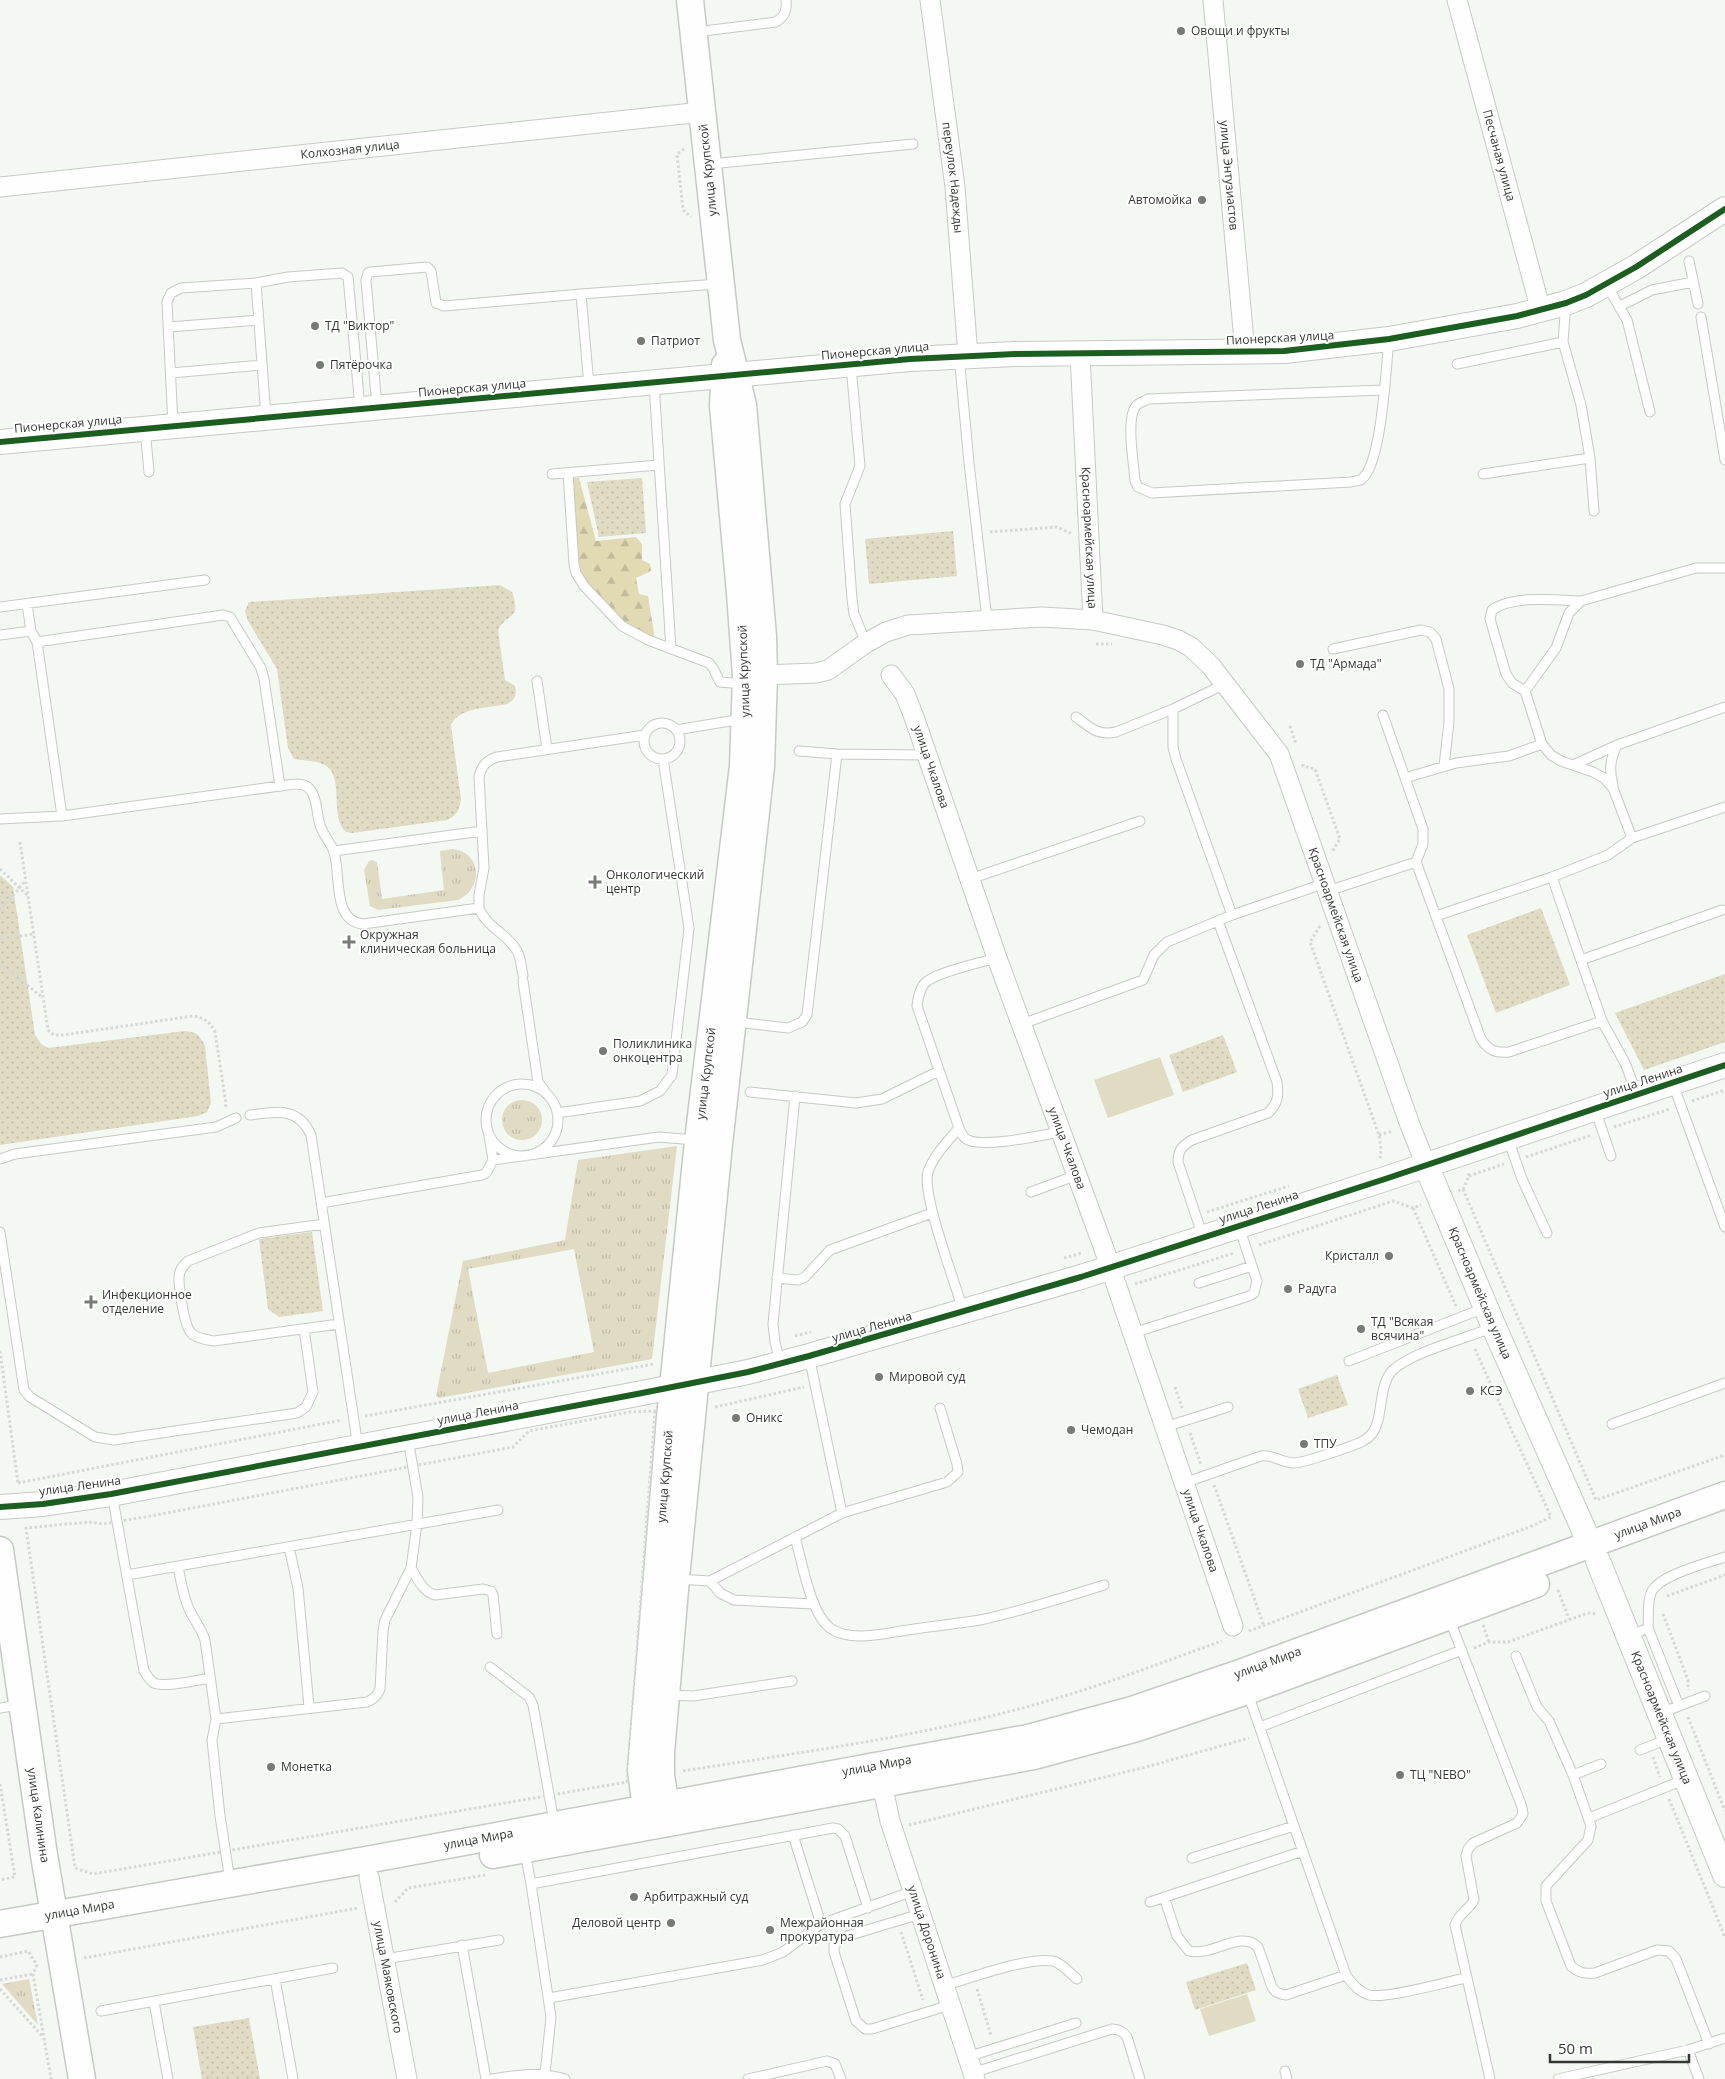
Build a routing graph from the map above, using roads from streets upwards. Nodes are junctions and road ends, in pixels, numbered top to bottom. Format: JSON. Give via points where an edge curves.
{"nodes":[{"id":1,"x":690,"y":0,"type":"edge"},
{"id":2,"x":930,"y":0,"type":"edge"},
{"id":3,"x":1213,"y":0,"type":"edge"},
{"id":4,"x":1457,"y":0,"type":"edge"},
{"id":5,"x":702,"y":112,"type":"junction"},
{"id":6,"x":0,"y":187,"type":"edge"},
{"id":7,"x":1725,"y":210,"type":"edge"},
{"id":8,"x":1541,"y":311,"type":"junction"},
{"id":9,"x":1245,"y":352,"type":"junction"},
{"id":10,"x":1080,"y":354,"type":"junction"},
{"id":11,"x":964,"y":356,"type":"junction"},
{"id":12,"x":730,"y":376,"type":"junction"},
{"id":13,"x":0,"y":442,"type":"edge"},
{"id":14,"x":1093,"y":620,"type":"junction"},
{"id":15,"x":891,"y":675,"type":"dead end"},
{"id":16,"x":752,"y":679,"type":"junction"},
{"id":17,"x":754,"y":722,"type":"junction"},
{"id":18,"x":1725,"y":1065,"type":"edge"},
{"id":19,"x":1426,"y":1165,"type":"junction"},
{"id":20,"x":1110,"y":1266,"type":"junction"},
{"id":21,"x":683,"y":1385,"type":"junction"},
{"id":22,"x":1725,"y":1495,"type":"edge"},
{"id":23,"x":0,"y":1507,"type":"edge"},
{"id":24,"x":1725,"y":1514,"type":"edge"},
{"id":25,"x":0,"y":1550,"type":"edge"},
{"id":26,"x":1594,"y":1553,"type":"junction"},
{"id":27,"x":1236,"y":1632,"type":"road end"},
{"id":28,"x":1243,"y":1682,"type":"junction"},
{"id":29,"x":11,"y":1706,"type":"edge"},
{"id":30,"x":880,"y":1774,"type":"junction"},
{"id":31,"x":657,"y":1815,"type":"junction"},
{"id":32,"x":368,"y":1868,"type":"junction"},
{"id":33,"x":1725,"y":1875,"type":"edge"},
{"id":34,"x":55,"y":1923,"type":"junction"},
{"id":35,"x":0,"y":1924,"type":"edge"},
{"id":36,"x":0,"y":1940,"type":"edge"},
{"id":37,"x":971,"y":2070,"type":"edge"},
{"id":38,"x":82,"y":2079,"type":"edge"},
{"id":39,"x":407,"y":2079,"type":"edge"}],
"edges":[{"from":1,"to":5,"type":"main road","name":"улица Крупской"},
{"from":2,"to":11,"type":"street","name":"переулок Надежды","via":[[955,186]]},
{"from":3,"to":9,"type":"street","name":"улица Энтузиастов"},
{"from":4,"to":8,"type":"street","name":"Песчаная улица"},
{"from":5,"to":6,"type":"street","name":"Колхозная улица"},
{"from":5,"to":12,"type":"main road","name":"улица Крупской"},
{"from":7,"to":8,"type":"street","name":"Пионерская улица","via":[[1606,284]]},
{"from":8,"to":9,"type":"street","name":"Пионерская улица","via":[[1389,339],[1320,348]]},
{"from":9,"to":10,"type":"street","name":"Пионерская улица"},
{"from":10,"to":11,"type":"street","name":"Пионерская улица"},
{"from":10,"to":14,"type":"street","name":"Красноармейская улица"},
{"from":11,"to":12,"type":"street","name":"Пионерская улица"},
{"from":12,"to":13,"type":"street","name":"Пионерская улица"},
{"from":12,"to":16,"type":"main road","name":"улица Крупской","via":[[723,406],[740,593]]},
{"from":14,"to":16,"type":"street","via":[[1042,617],[908,625],[866,642],[828,670]]},
{"from":14,"to":19,"type":"street","name":"Красноармейская улица","via":[[1178,640],[1201,655],[1279,754]]},
{"from":15,"to":20,"type":"street","name":"улица Чкалова","via":[[905,694],[928,756],[997,958]]},
{"from":16,"to":17,"type":"main road","name":"улица Крупской"},
{"from":17,"to":21,"type":"main road","name":"улица Крупской","via":[[743,766],[698,1141]]},
{"from":17,"to":21,"type":"main road","name":"улица Крупской","via":[[761,767],[734,1021]]},
{"from":18,"to":19,"type":"street","name":"улица Ленина"},
{"from":19,"to":20,"type":"street","name":"улица Ленина"},
{"from":19,"to":26,"type":"street","name":"Красноармейская улица"},
{"from":20,"to":21,"type":"street","name":"улица Ленина","via":[[809,1356]]},
{"from":20,"to":27,"type":"street","name":"улица Чкалова"},
{"from":21,"to":23,"type":"street","name":"улица Ленина","via":[[112,1494]]},
{"from":21,"to":31,"type":"main road","name":"улица Крупской","via":[[676,1578]]},
{"from":21,"to":31,"type":"main road","name":"улица Крупской","via":[[642,1756],[642,1779]]},
{"from":22,"to":26,"type":"main road","name":"улица Мира"},
{"from":24,"to":26,"type":"main road","name":"улица Мира"},
{"from":25,"to":29,"type":"main road","name":"улица Калинина"},
{"from":26,"to":28,"type":"main road","name":"улица Мира"},
{"from":26,"to":28,"type":"main road","name":"улица Мира","via":[[1448,1617]]},
{"from":26,"to":33,"type":"street","name":"Красноармейская улица","via":[[1639,1632],[1670,1709],[1671,1738]]},
{"from":28,"to":30,"type":"main road","name":"улица Мира","via":[[1095,1741],[1034,1756]]},
{"from":29,"to":34,"type":"main road","name":"улица Калинина"},
{"from":30,"to":31,"type":"main road","name":"улица Мира"},
{"from":30,"to":37,"type":"street","name":"улица Доронина","via":[[890,1821]]},
{"from":31,"to":32,"type":"main road","name":"улица Мира","via":[[555,1825]]},
{"from":31,"to":32,"type":"main road","name":"улица Мира","via":[[525,1849]]},
{"from":32,"to":34,"type":"main road","name":"улица Мира"},
{"from":32,"to":34,"type":"main road","name":"улица Мира","via":[[230,1883]]},
{"from":32,"to":39,"type":"street","name":"улица Маяковского"},
{"from":34,"to":35,"type":"main road","name":"улица Мира"},
{"from":34,"to":36,"type":"main road","name":"улица Мира"},
{"from":34,"to":38,"type":"main road","name":"улица Калинина"}]}
